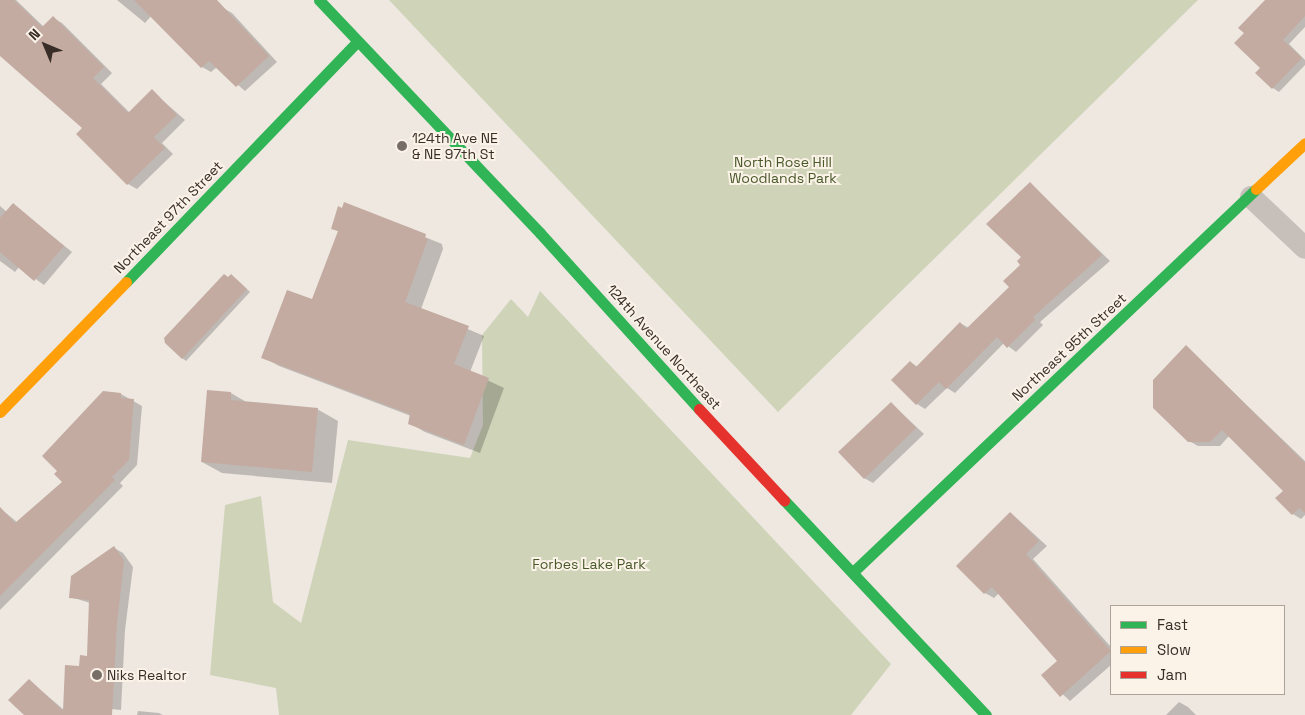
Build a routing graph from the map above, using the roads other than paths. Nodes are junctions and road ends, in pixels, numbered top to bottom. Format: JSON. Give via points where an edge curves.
{"nodes":[{"id":1,"x":318,"y":0,"type":"edge"},
{"id":2,"x":357,"y":42,"type":"junction"},
{"id":3,"x":1305,"y":143,"type":"edge"},
{"id":4,"x":1251,"y":197,"type":"junction"},
{"id":5,"x":1305,"y":248,"type":"edge"},
{"id":6,"x":0,"y":412,"type":"edge"},
{"id":7,"x":853,"y":572,"type":"junction"},
{"id":8,"x":986,"y":715,"type":"edge"}],
"edges":[{"from":1,"to":2,"type":"street","name":"124th Avenue Northeast"},
{"from":2,"to":6,"type":"street","name":"Northeast 97th Street"},
{"from":2,"to":7,"type":"street","name":"124th Avenue Northeast","via":[[540,233]]},
{"from":3,"to":4,"type":"street","name":"Northeast 95th Street"},
{"from":4,"to":5,"type":"street"},
{"from":4,"to":7,"type":"street","name":"Northeast 95th Street"},
{"from":7,"to":8,"type":"street","name":"124th Avenue Northeast"}]}
